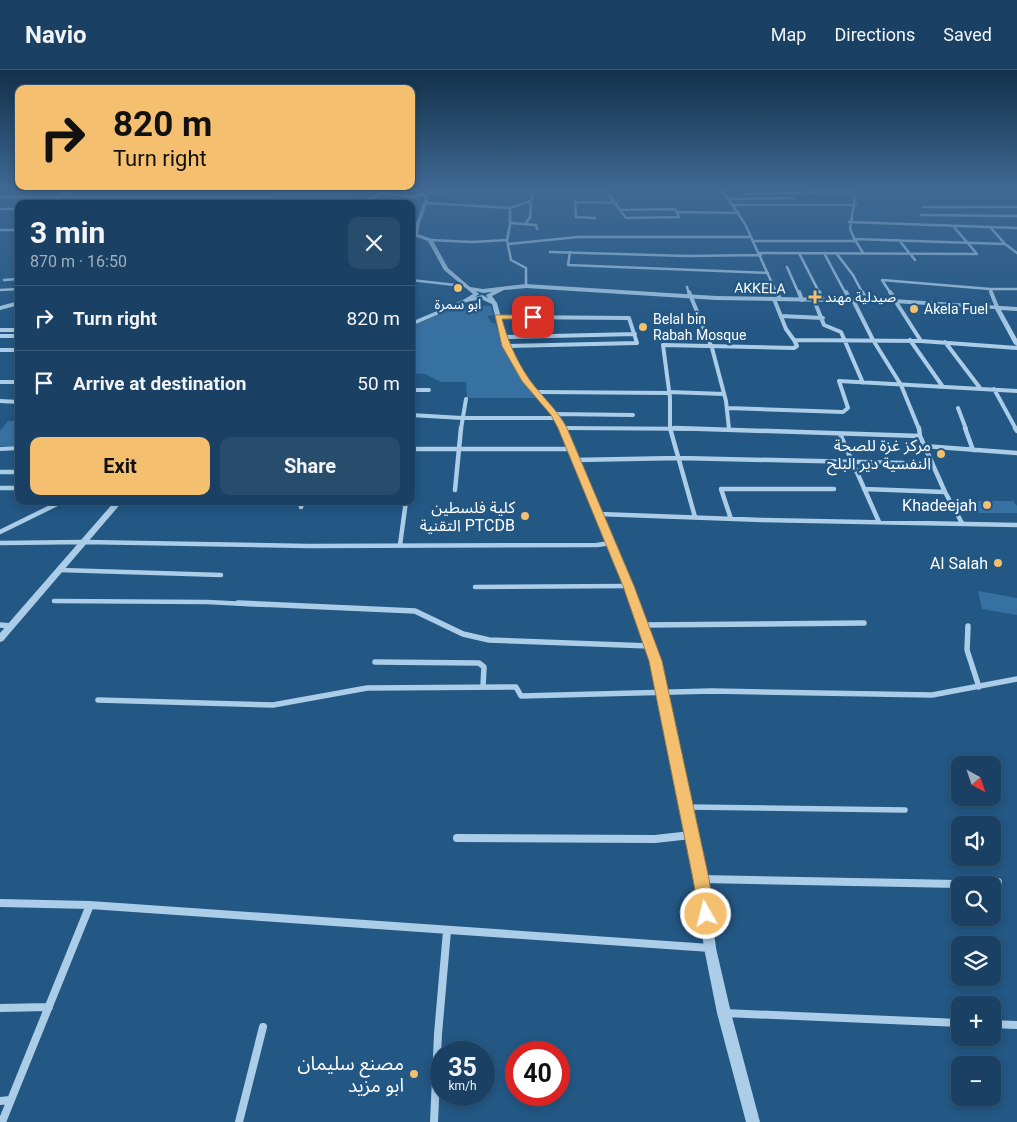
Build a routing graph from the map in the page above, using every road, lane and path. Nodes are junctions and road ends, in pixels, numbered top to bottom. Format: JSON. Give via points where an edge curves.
{"nodes":[{"id":1,"x":423,"y":237,"type":"edge"},
{"id":2,"x":508,"y":237,"type":"edge"},
{"id":3,"x":576,"y":237,"type":"edge"},
{"id":4,"x":751,"y":237,"type":"edge"},
{"id":5,"x":853,"y":237,"type":"edge"},
{"id":6,"x":962,"y":237,"type":"edge"},
{"id":7,"x":999,"y":237,"type":"edge"},
{"id":8,"x":430,"y":240,"type":"junction"},
{"id":9,"x":854,"y":240,"type":"junction"},
{"id":10,"x":898,"y":240,"type":"junction"},
{"id":11,"x":754,"y":241,"type":"junction"},
{"id":12,"x":767,"y":241,"type":"junction"},
{"id":13,"x":507,"y":242,"type":"junction"},
{"id":14,"x":966,"y":242,"type":"junction"},
{"id":15,"x":1005,"y":244,"type":"junction"},
{"id":16,"x":550,"y":252,"type":"dead end"},
{"id":17,"x":570,"y":252,"type":"junction"},
{"id":18,"x":863,"y":252,"type":"junction"},
{"id":19,"x":1017,"y":252,"type":"edge"},
{"id":20,"x":774,"y":253,"type":"junction"},
{"id":21,"x":799,"y":253,"type":"junction"},
{"id":22,"x":824,"y":253,"type":"junction"},
{"id":23,"x":836,"y":253,"type":"junction"},
{"id":24,"x":910,"y":253,"type":"junction"},
{"id":25,"x":760,"y":254,"type":"junction"},
{"id":26,"x":915,"y":260,"type":"dead end"},
{"id":27,"x":787,"y":267,"type":"dead end"},
{"id":28,"x":768,"y":273,"type":"junction"},
{"id":29,"x":15,"y":279,"type":"edge"},
{"id":30,"x":4,"y":280,"type":"dead end"},
{"id":31,"x":415,"y":280,"type":"edge"},
{"id":32,"x":526,"y":286,"type":"junction"},
{"id":33,"x":467,"y":287,"type":"junction"},
{"id":34,"x":688,"y":287,"type":"dead end"},
{"id":35,"x":15,"y":289,"type":"edge"},
{"id":36,"x":990,"y":289,"type":"junction"},
{"id":37,"x":1017,"y":289,"type":"edge"},
{"id":38,"x":0,"y":290,"type":"edge"},
{"id":39,"x":482,"y":294,"type":"junction"},
{"id":40,"x":690,"y":297,"type":"junction"},
{"id":41,"x":777,"y":299,"type":"junction"},
{"id":42,"x":802,"y":300,"type":"junction"},
{"id":43,"x":814,"y":300,"type":"junction"},
{"id":44,"x":823,"y":300,"type":"junction"},
{"id":45,"x":851,"y":300,"type":"junction"},
{"id":46,"x":867,"y":301,"type":"junction"},
{"id":47,"x":897,"y":302,"type":"junction"},
{"id":48,"x":15,"y":304,"type":"edge"},
{"id":49,"x":997,"y":307,"type":"junction"},
{"id":50,"x":0,"y":308,"type":"edge"},
{"id":51,"x":1017,"y":309,"type":"edge"},
{"id":52,"x":781,"y":316,"type":"junction"},
{"id":53,"x":498,"y":317,"type":"junction"},
{"id":54,"x":822,"y":318,"type":"junction"},
{"id":55,"x":415,"y":322,"type":"edge"},
{"id":56,"x":0,"y":330,"type":"edge"},
{"id":57,"x":15,"y":330,"type":"edge"},
{"id":58,"x":635,"y":334,"type":"junction"},
{"id":59,"x":0,"y":336,"type":"edge"},
{"id":60,"x":15,"y":336,"type":"edge"},
{"id":61,"x":504,"y":337,"type":"junction"},
{"id":62,"x":1015,"y":338,"type":"edge"},
{"id":63,"x":794,"y":340,"type":"junction"},
{"id":64,"x":844,"y":340,"type":"junction"},
{"id":65,"x":872,"y":340,"type":"junction"},
{"id":66,"x":910,"y":340,"type":"junction"},
{"id":67,"x":921,"y":340,"type":"junction"},
{"id":68,"x":944,"y":342,"type":"junction"},
{"id":69,"x":1017,"y":344,"type":"edge"},
{"id":70,"x":709,"y":345,"type":"junction"},
{"id":71,"x":506,"y":346,"type":"junction"},
{"id":72,"x":1017,"y":348,"type":"edge"},
{"id":73,"x":0,"y":350,"type":"edge"},
{"id":74,"x":15,"y":350,"type":"edge"},
{"id":75,"x":0,"y":382,"type":"edge"},
{"id":76,"x":15,"y":382,"type":"edge"},
{"id":77,"x":863,"y":383,"type":"junction"},
{"id":78,"x":902,"y":385,"type":"junction"},
{"id":79,"x":943,"y":387,"type":"junction"},
{"id":80,"x":980,"y":388,"type":"junction"},
{"id":81,"x":994,"y":389,"type":"junction"},
{"id":82,"x":415,"y":390,"type":"edge"},
{"id":83,"x":429,"y":390,"type":"dead end"},
{"id":84,"x":1017,"y":391,"type":"edge"},
{"id":85,"x":538,"y":392,"type":"junction"},
{"id":86,"x":670,"y":392,"type":"junction"},
{"id":87,"x":724,"y":394,"type":"junction"},
{"id":88,"x":466,"y":399,"type":"dead end"},
{"id":89,"x":0,"y":401,"type":"edge"},
{"id":90,"x":15,"y":402,"type":"edge"},
{"id":91,"x":727,"y":408,"type":"junction"},
{"id":92,"x":958,"y":408,"type":"dead end"},
{"id":93,"x":415,"y":415,"type":"edge"},
{"id":94,"x":633,"y":415,"type":"dead end"},
{"id":95,"x":556,"y":416,"type":"junction"},
{"id":96,"x":462,"y":418,"type":"junction"},
{"id":97,"x":562,"y":428,"type":"junction"},
{"id":98,"x":670,"y":428,"type":"junction"},
{"id":99,"x":729,"y":430,"type":"junction"},
{"id":100,"x":1017,"y":431,"type":"edge"},
{"id":101,"x":840,"y":434,"type":"junction"},
{"id":102,"x":920,"y":436,"type":"junction"},
{"id":103,"x":924,"y":446,"type":"junction"},
{"id":104,"x":15,"y":448,"type":"edge"},
{"id":105,"x":0,"y":449,"type":"edge"},
{"id":106,"x":571,"y":449,"type":"junction"},
{"id":107,"x":415,"y":450,"type":"edge"},
{"id":108,"x":460,"y":450,"type":"junction"},
{"id":109,"x":973,"y":450,"type":"junction"},
{"id":110,"x":1017,"y":453,"type":"edge"},
{"id":111,"x":679,"y":458,"type":"junction"},
{"id":112,"x":575,"y":460,"type":"junction"},
{"id":113,"x":851,"y":461,"type":"junction"},
{"id":114,"x":903,"y":463,"type":"dead end"},
{"id":115,"x":0,"y":472,"type":"edge"},
{"id":116,"x":15,"y":472,"type":"edge"},
{"id":117,"x":0,"y":488,"type":"edge"},
{"id":118,"x":15,"y":488,"type":"edge"},
{"id":119,"x":834,"y":489,"type":"dead end"},
{"id":120,"x":864,"y":489,"type":"junction"},
{"id":121,"x":455,"y":490,"type":"dead end"},
{"id":122,"x":945,"y":492,"type":"junction"},
{"id":123,"x":55,"y":505,"type":"edge"},
{"id":124,"x":116,"y":505,"type":"edge"},
{"id":125,"x":405,"y":505,"type":"edge"},
{"id":126,"x":598,"y":514,"type":"junction"},
{"id":127,"x":695,"y":517,"type":"junction"},
{"id":128,"x":731,"y":519,"type":"junction"},
{"id":129,"x":879,"y":522,"type":"junction"},
{"id":130,"x":962,"y":523,"type":"junction"},
{"id":131,"x":1017,"y":525,"type":"edge"},
{"id":132,"x":2,"y":530,"type":"edge"},
{"id":133,"x":84,"y":542,"type":"junction"},
{"id":134,"x":0,"y":543,"type":"edge"},
{"id":135,"x":611,"y":543,"type":"junction"},
{"id":136,"x":400,"y":545,"type":"junction"},
{"id":137,"x":60,"y":570,"type":"junction"},
{"id":138,"x":221,"y":576,"type":"dead end"},
{"id":139,"x":628,"y":586,"type":"junction"},
{"id":140,"x":475,"y":587,"type":"dead end"},
{"id":141,"x":54,"y":601,"type":"dead end"},
{"id":142,"x":864,"y":623,"type":"dead end"},
{"id":143,"x":0,"y":625,"type":"edge"},
{"id":144,"x":643,"y":625,"type":"junction"},
{"id":145,"x":12,"y":626,"type":"junction"},
{"id":146,"x":968,"y":626,"type":"dead end"},
{"id":147,"x":0,"y":639,"type":"edge"},
{"id":148,"x":650,"y":646,"type":"junction"},
{"id":149,"x":375,"y":662,"type":"dead end"},
{"id":150,"x":1017,"y":678,"type":"edge"},
{"id":151,"x":483,"y":687,"type":"junction"},
{"id":152,"x":979,"y":687,"type":"junction"},
{"id":153,"x":663,"y":694,"type":"junction"},
{"id":154,"x":98,"y":700,"type":"dead end"},
{"id":155,"x":685,"y":807,"type":"junction"},
{"id":156,"x":905,"y":810,"type":"dead end"},
{"id":157,"x":691,"y":835,"type":"junction"},
{"id":158,"x":457,"y":838,"type":"dead end"},
{"id":159,"x":701,"y":879,"type":"junction"},
{"id":160,"x":951,"y":884,"type":"edge"},
{"id":161,"x":0,"y":903,"type":"edge"},
{"id":162,"x":90,"y":906,"type":"junction"},
{"id":163,"x":447,"y":931,"type":"junction"},
{"id":164,"x":710,"y":948,"type":"junction"},
{"id":165,"x":49,"y":1007,"type":"junction"},
{"id":166,"x":0,"y":1008,"type":"edge"},
{"id":167,"x":724,"y":1013,"type":"junction"},
{"id":168,"x":951,"y":1023,"type":"edge"},
{"id":169,"x":1001,"y":1025,"type":"edge"},
{"id":170,"x":1017,"y":1026,"type":"edge"},
{"id":171,"x":263,"y":1027,"type":"dead end"},
{"id":172,"x":10,"y":1100,"type":"junction"},
{"id":173,"x":0,"y":1101,"type":"edge"},
{"id":174,"x":2,"y":1122,"type":"edge"},
{"id":175,"x":239,"y":1122,"type":"edge"},
{"id":176,"x":434,"y":1122,"type":"edge"},
{"id":177,"x":753,"y":1122,"type":"edge"}],
"edges":[{"from":1,"to":8,"type":"street"},
{"from":2,"to":13,"type":"street"},
{"from":3,"to":13,"type":"street"},
{"from":4,"to":11,"type":"street"},
{"from":5,"to":9,"type":"street"},
{"from":6,"to":14,"type":"street"},
{"from":7,"to":15,"type":"street"},
{"from":8,"to":13,"type":"street"},
{"from":8,"to":33,"type":"street","via":[[446,269]]},
{"from":9,"to":10,"type":"street"},
{"from":9,"to":12,"type":"street"},
{"from":9,"to":18,"type":"street"},
{"from":10,"to":14,"type":"street"},
{"from":10,"to":24,"type":"street"},
{"from":11,"to":12,"type":"street"},
{"from":11,"to":25,"type":"street"},
{"from":12,"to":20,"type":"street"},
{"from":13,"to":32,"type":"street","via":[[511,260],[526,268]]},
{"from":14,"to":15,"type":"street"},
{"from":14,"to":24,"type":"street","via":[[977,254]]},
{"from":15,"to":19,"type":"street"},
{"from":16,"to":17,"type":"street"},
{"from":17,"to":25,"type":"street"},
{"from":17,"to":28,"type":"street","via":[[568,265]]},
{"from":18,"to":23,"type":"street"},
{"from":18,"to":24,"type":"street"},
{"from":20,"to":21,"type":"street"},
{"from":20,"to":25,"type":"street"},
{"from":21,"to":22,"type":"street"},
{"from":21,"to":44,"type":"street"},
{"from":22,"to":23,"type":"street"},
{"from":22,"to":45,"type":"street"},
{"from":23,"to":46,"type":"street"},
{"from":24,"to":26,"type":"street"},
{"from":25,"to":28,"type":"street"},
{"from":27,"to":42,"type":"street"},
{"from":28,"to":41,"type":"street"},
{"from":29,"to":30,"type":"street"},
{"from":31,"to":33,"type":"street"},
{"from":32,"to":39,"type":"street","name":"AKKELA"},
{"from":32,"to":40,"type":"street","name":"AKKELA"},
{"from":33,"to":39,"type":"street"},
{"from":34,"to":40,"type":"street"},
{"from":35,"to":38,"type":"street"},
{"from":36,"to":37,"type":"street"},
{"from":36,"to":47,"type":"street","via":[[882,280]]},
{"from":36,"to":49,"type":"street"},
{"from":39,"to":53,"type":"street","via":[[494,303]]},
{"from":39,"to":55,"type":"street","name":"AKKELA"},
{"from":40,"to":41,"type":"street","name":"AKKELA"},
{"from":40,"to":70,"type":"street","via":[[703,323]]},
{"from":41,"to":42,"type":"street","name":"AKKELA"},
{"from":41,"to":52,"type":"street"},
{"from":42,"to":43,"type":"street","name":"AKKELA"},
{"from":43,"to":44,"type":"street","name":"AKKELA"},
{"from":43,"to":54,"type":"street"},
{"from":44,"to":45,"type":"street","name":"AKKELA"},
{"from":45,"to":46,"type":"street","name":"AKKELA"},
{"from":45,"to":65,"type":"street"},
{"from":46,"to":47,"type":"street","name":"AKKELA"},
{"from":47,"to":49,"type":"street","name":"AKKELA"},
{"from":47,"to":67,"type":"street"},
{"from":48,"to":50,"type":"street"},
{"from":49,"to":51,"type":"street","name":"AKKELA"},
{"from":49,"to":62,"type":"street"},
{"from":52,"to":54,"type":"street"},
{"from":52,"to":63,"type":"street"},
{"from":53,"to":58,"type":"street","via":[[629,318]]},
{"from":53,"to":61,"type":"street"},
{"from":54,"to":64,"type":"street","via":[[824,325],[840,331]]},
{"from":56,"to":57,"type":"street"},
{"from":58,"to":61,"type":"street"},
{"from":58,"to":71,"type":"street","via":[[637,343]]},
{"from":59,"to":60,"type":"street"},
{"from":61,"to":71,"type":"street"},
{"from":62,"to":69,"type":"street"},
{"from":63,"to":64,"type":"street"},
{"from":63,"to":70,"type":"street","via":[[797,346],[794,348]]},
{"from":64,"to":65,"type":"street"},
{"from":64,"to":77,"type":"street"},
{"from":65,"to":66,"type":"street"},
{"from":65,"to":78,"type":"street"},
{"from":66,"to":67,"type":"street"},
{"from":66,"to":79,"type":"street"},
{"from":67,"to":68,"type":"street"},
{"from":68,"to":72,"type":"street"},
{"from":68,"to":80,"type":"street"},
{"from":70,"to":86,"type":"street","via":[[663,345]]},
{"from":70,"to":87,"type":"street"},
{"from":71,"to":85,"type":"street","via":[[526,381]]},
{"from":73,"to":74,"type":"street"},
{"from":75,"to":76,"type":"street"},
{"from":77,"to":78,"type":"street"},
{"from":77,"to":91,"type":"street","via":[[839,381],[848,408],[843,412]]},
{"from":78,"to":79,"type":"street"},
{"from":78,"to":102,"type":"street"},
{"from":79,"to":80,"type":"street"},
{"from":80,"to":81,"type":"street"},
{"from":81,"to":84,"type":"street"},
{"from":81,"to":100,"type":"street"},
{"from":82,"to":83,"type":"street"},
{"from":85,"to":86,"type":"street"},
{"from":85,"to":95,"type":"street"},
{"from":86,"to":87,"type":"street"},
{"from":86,"to":98,"type":"street"},
{"from":87,"to":91,"type":"street"},
{"from":88,"to":96,"type":"street"},
{"from":89,"to":90,"type":"street"},
{"from":91,"to":99,"type":"street"},
{"from":92,"to":109,"type":"street"},
{"from":93,"to":96,"type":"street"},
{"from":94,"to":95,"type":"street"},
{"from":95,"to":96,"type":"street"},
{"from":95,"to":97,"type":"street"},
{"from":96,"to":108,"type":"street"},
{"from":97,"to":98,"type":"street"},
{"from":97,"to":106,"type":"street"},
{"from":98,"to":99,"type":"street"},
{"from":98,"to":111,"type":"street"},
{"from":99,"to":101,"type":"street"},
{"from":101,"to":102,"type":"street"},
{"from":101,"to":113,"type":"street"},
{"from":102,"to":103,"type":"street"},
{"from":103,"to":109,"type":"street"},
{"from":103,"to":122,"type":"street"},
{"from":104,"to":105,"type":"street"},
{"from":106,"to":108,"type":"street"},
{"from":106,"to":112,"type":"street"},
{"from":107,"to":108,"type":"street"},
{"from":108,"to":121,"type":"street"},
{"from":109,"to":110,"type":"street"},
{"from":111,"to":112,"type":"street"},
{"from":111,"to":113,"type":"street"},
{"from":111,"to":127,"type":"street"},
{"from":112,"to":126,"type":"street"},
{"from":113,"to":114,"type":"street"},
{"from":113,"to":120,"type":"street"},
{"from":115,"to":116,"type":"street"},
{"from":117,"to":118,"type":"street"},
{"from":119,"to":128,"type":"street","via":[[721,489]]},
{"from":120,"to":122,"type":"street"},
{"from":120,"to":129,"type":"street"},
{"from":122,"to":130,"type":"street"},
{"from":123,"to":132,"type":"street"},
{"from":124,"to":133,"type":"street"},
{"from":125,"to":136,"type":"street"},
{"from":126,"to":127,"type":"street"},
{"from":126,"to":135,"type":"street"},
{"from":127,"to":128,"type":"street"},
{"from":128,"to":129,"type":"street"},
{"from":129,"to":130,"type":"street"},
{"from":130,"to":131,"type":"street"},
{"from":133,"to":134,"type":"street"},
{"from":133,"to":136,"type":"street"},
{"from":133,"to":137,"type":"street"},
{"from":135,"to":136,"type":"street"},
{"from":135,"to":139,"type":"street"},
{"from":137,"to":138,"type":"street"},
{"from":137,"to":145,"type":"street"},
{"from":139,"to":140,"type":"street"},
{"from":139,"to":144,"type":"street"},
{"from":141,"to":148,"type":"street","via":[[207,602],[415,611],[463,634],[489,640]]},
{"from":142,"to":144,"type":"street"},
{"from":143,"to":145,"type":"street"},
{"from":144,"to":148,"type":"street"},
{"from":145,"to":147,"type":"street"},
{"from":146,"to":152,"type":"street","via":[[967,650]]},
{"from":148,"to":153,"type":"street"},
{"from":149,"to":151,"type":"street","via":[[479,663],[484,667]]},
{"from":150,"to":152,"type":"street"},
{"from":151,"to":153,"type":"street","via":[[516,687],[521,696]]},
{"from":151,"to":154,"type":"street","via":[[367,688],[273,704]]},
{"from":152,"to":153,"type":"street","via":[[932,695],[712,691]]},
{"from":153,"to":155,"type":"street"},
{"from":155,"to":156,"type":"street"},
{"from":155,"to":157,"type":"street"},
{"from":157,"to":158,"type":"street","via":[[655,839]]},
{"from":157,"to":159,"type":"street"},
{"from":159,"to":160,"type":"street"},
{"from":159,"to":164,"type":"street"},
{"from":161,"to":162,"type":"street"},
{"from":162,"to":163,"type":"street"},
{"from":162,"to":165,"type":"street"},
{"from":163,"to":164,"type":"street"},
{"from":163,"to":176,"type":"street"},
{"from":164,"to":167,"type":"street"},
{"from":165,"to":166,"type":"street"},
{"from":165,"to":172,"type":"street"},
{"from":167,"to":168,"type":"street"},
{"from":167,"to":177,"type":"street"},
{"from":169,"to":170,"type":"street"},
{"from":171,"to":175,"type":"street"},
{"from":172,"to":173,"type":"street"},
{"from":172,"to":174,"type":"street"}]}
